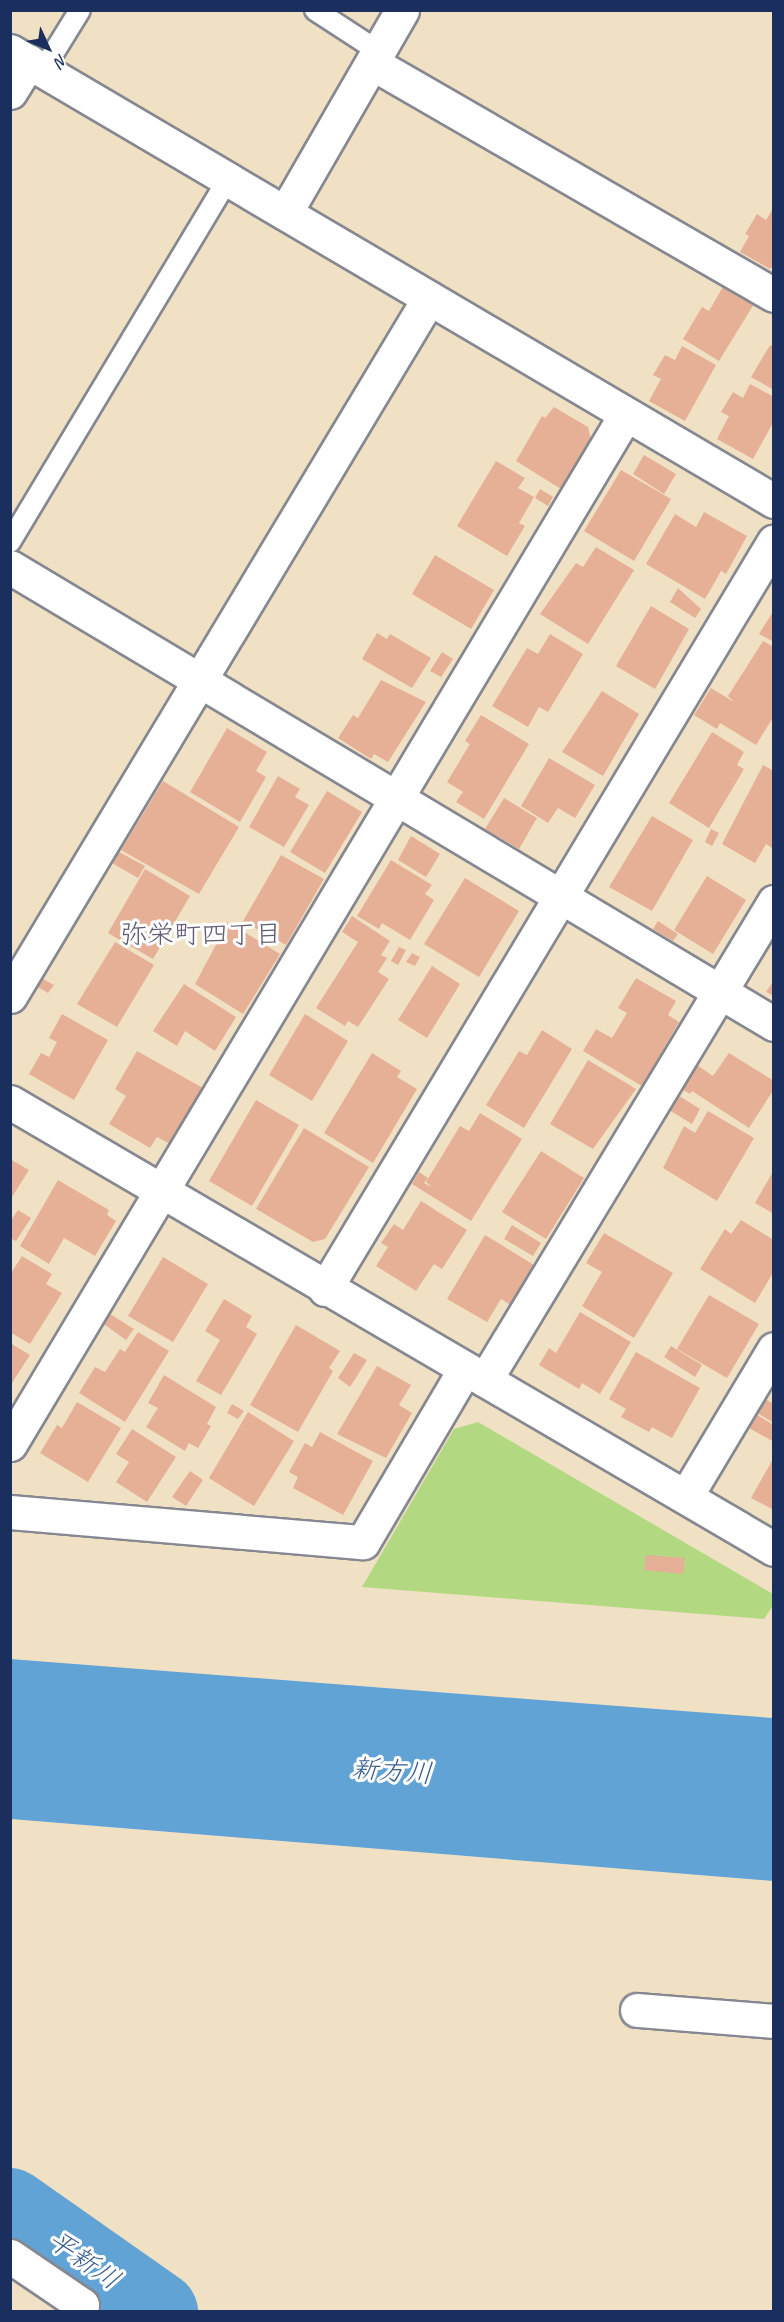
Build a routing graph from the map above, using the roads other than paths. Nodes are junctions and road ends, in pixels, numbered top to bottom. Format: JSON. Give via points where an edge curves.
{"nodes":[{"id":1,"x":80,"y":10,"type":"edge"},
{"id":2,"x":315,"y":10,"type":"edge"},
{"id":3,"x":402,"y":10,"type":"edge"},
{"id":4,"x":375,"y":57,"type":"junction"},
{"id":5,"x":27,"y":61,"type":"edge"},
{"id":6,"x":10,"y":92,"type":"edge"},
{"id":7,"x":228,"y":179,"type":"junction"},
{"id":8,"x":285,"y":213,"type":"junction"},
{"id":9,"x":774,"y":295,"type":"edge"},
{"id":10,"x":429,"y":298,"type":"junction"},
{"id":11,"x":626,"y":414,"type":"junction"},
{"id":12,"x":774,"y":501,"type":"edge"},
{"id":13,"x":774,"y":541,"type":"edge"},
{"id":14,"x":10,"y":542,"type":"edge"},
{"id":15,"x":10,"y":567,"type":"edge"},
{"id":16,"x":199,"y":679,"type":"junction"},
{"id":17,"x":396,"y":798,"type":"junction"},
{"id":18,"x":561,"y":894,"type":"junction"},
{"id":19,"x":774,"y":902,"type":"edge"},
{"id":20,"x":719,"y":991,"type":"junction"},
{"id":21,"x":10,"y":996,"type":"edge"},
{"id":22,"x":774,"y":1023,"type":"edge"},
{"id":23,"x":10,"y":1102,"type":"edge"},
{"id":24,"x":161,"y":1192,"type":"junction"},
{"id":25,"x":325,"y":1288,"type":"junction"},
{"id":26,"x":774,"y":1349,"type":"edge"},
{"id":27,"x":475,"y":1375,"type":"junction"},
{"id":28,"x":10,"y":1444,"type":"edge"},
{"id":29,"x":686,"y":1496,"type":"junction"},
{"id":30,"x":10,"y":1512,"type":"edge"},
{"id":31,"x":774,"y":1549,"type":"edge"},
{"id":32,"x":637,"y":2010,"type":"dead end"},
{"id":33,"x":774,"y":2022,"type":"edge"},
{"id":34,"x":10,"y":2256,"type":"edge"},
{"id":35,"x":76,"y":2312,"type":"edge"}],
"edges":[{"from":1,"to":5,"type":"lane"},
{"from":2,"to":4,"type":"lane"},
{"from":3,"to":4,"type":"street"},
{"from":4,"to":8,"type":"street"},
{"from":4,"to":9,"type":"street"},
{"from":5,"to":6,"type":"street"},
{"from":5,"to":7,"type":"street"},
{"from":7,"to":8,"type":"street"},
{"from":7,"to":14,"type":"lane"},
{"from":8,"to":10,"type":"street"},
{"from":10,"to":11,"type":"street"},
{"from":10,"to":16,"type":"street"},
{"from":11,"to":12,"type":"street"},
{"from":11,"to":17,"type":"street"},
{"from":13,"to":18,"type":"street"},
{"from":15,"to":16,"type":"street"},
{"from":16,"to":17,"type":"street"},
{"from":16,"to":21,"type":"street"},
{"from":17,"to":18,"type":"street"},
{"from":17,"to":24,"type":"street"},
{"from":18,"to":20,"type":"street"},
{"from":18,"to":25,"type":"street"},
{"from":19,"to":20,"type":"street"},
{"from":20,"to":22,"type":"street"},
{"from":20,"to":27,"type":"street"},
{"from":23,"to":24,"type":"street"},
{"from":24,"to":25,"type":"street"},
{"from":24,"to":28,"type":"street"},
{"from":25,"to":27,"type":"street"},
{"from":26,"to":29,"type":"street"},
{"from":27,"to":29,"type":"street"},
{"from":27,"to":30,"type":"street","via":[[363,1542]]},
{"from":29,"to":31,"type":"street"},
{"from":32,"to":33,"type":"street"},
{"from":34,"to":35,"type":"street","via":[[82,2305]]}]}
